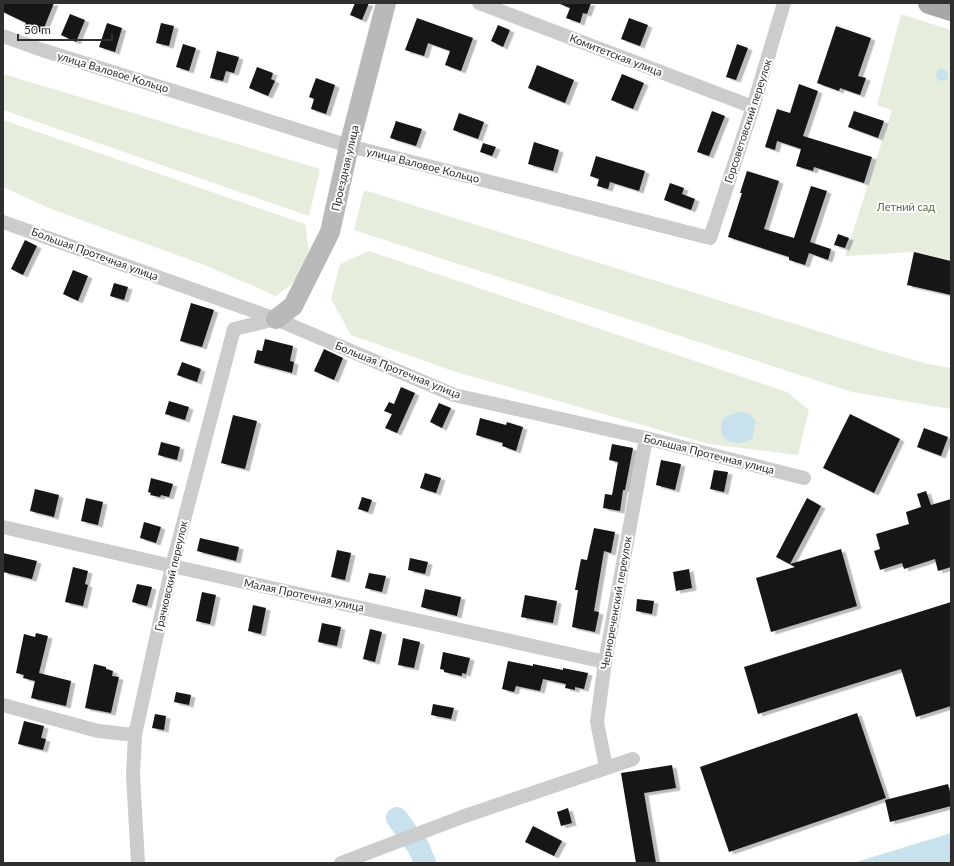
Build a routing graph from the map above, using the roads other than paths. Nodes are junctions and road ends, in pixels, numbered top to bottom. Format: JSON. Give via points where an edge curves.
{"nodes":[{"id":1,"x":386,"y":3,"type":"edge"},
{"id":2,"x":480,"y":3,"type":"edge"},
{"id":3,"x":784,"y":3,"type":"edge"},
{"id":4,"x":929,"y":3,"type":"edge"},
{"id":5,"x":951,"y":10,"type":"edge"},
{"id":6,"x":3,"y":36,"type":"edge"},
{"id":7,"x":753,"y":107,"type":"junction"},
{"id":8,"x":349,"y":146,"type":"junction"},
{"id":9,"x":3,"y":222,"type":"edge"},
{"id":10,"x":710,"y":238,"type":"joint"},
{"id":11,"x":276,"y":319,"type":"junction"},
{"id":12,"x":646,"y":438,"type":"junction"},
{"id":13,"x":804,"y":478,"type":"dead end"},
{"id":14,"x":3,"y":527,"type":"edge"},
{"id":15,"x":172,"y":566,"type":"junction"},
{"id":16,"x":605,"y":662,"type":"junction"},
{"id":17,"x":3,"y":705,"type":"edge"},
{"id":18,"x":135,"y":735,"type":"junction"},
{"id":19,"x":632,"y":758,"type":"dead end"},
{"id":20,"x":606,"y":767,"type":"junction"},
{"id":21,"x":138,"y":863,"type":"edge"},
{"id":22,"x":341,"y":863,"type":"edge"}],
"edges":[{"from":1,"to":8,"type":"street","name":"Проездная улица"},
{"from":2,"to":7,"type":"street","name":"Комитетская улица"},
{"from":3,"to":7,"type":"street","name":"Горсоветовский переулок"},
{"from":4,"to":5,"type":"main road"},
{"from":6,"to":8,"type":"street","name":"улица Валовое Кольцо"},
{"from":7,"to":10,"type":"street","name":"Горсоветовский переулок"},
{"from":8,"to":10,"type":"street","name":"улица Валовое Кольцо"},
{"from":8,"to":11,"type":"street","name":"Проездная улица","via":[[330,232],[294,306]]},
{"from":9,"to":11,"type":"street","name":"Большая Протечная улица"},
{"from":11,"to":12,"type":"street","name":"Большая Протечная улица","via":[[454,395]]},
{"from":11,"to":15,"type":"street","name":"Грачковский переулок","via":[[234,329]]},
{"from":12,"to":13,"type":"street","name":"Большая Протечная улица"},
{"from":12,"to":16,"type":"street","name":"Чернореченский переулок"},
{"from":14,"to":15,"type":"street","name":"Малая Протечная улица"},
{"from":15,"to":16,"type":"street","name":"Малая Протечная улица"},
{"from":15,"to":18,"type":"street","name":"Грачковский переулок"},
{"from":16,"to":20,"type":"street","name":"Чернореченский переулок","via":[[597,722]]},
{"from":17,"to":18,"type":"street","via":[[98,730]]},
{"from":18,"to":21,"type":"street","name":"Грачковский переулок","via":[[133,795]]},
{"from":19,"to":20,"type":"street"},
{"from":20,"to":22,"type":"street","via":[[462,817]]}]}
